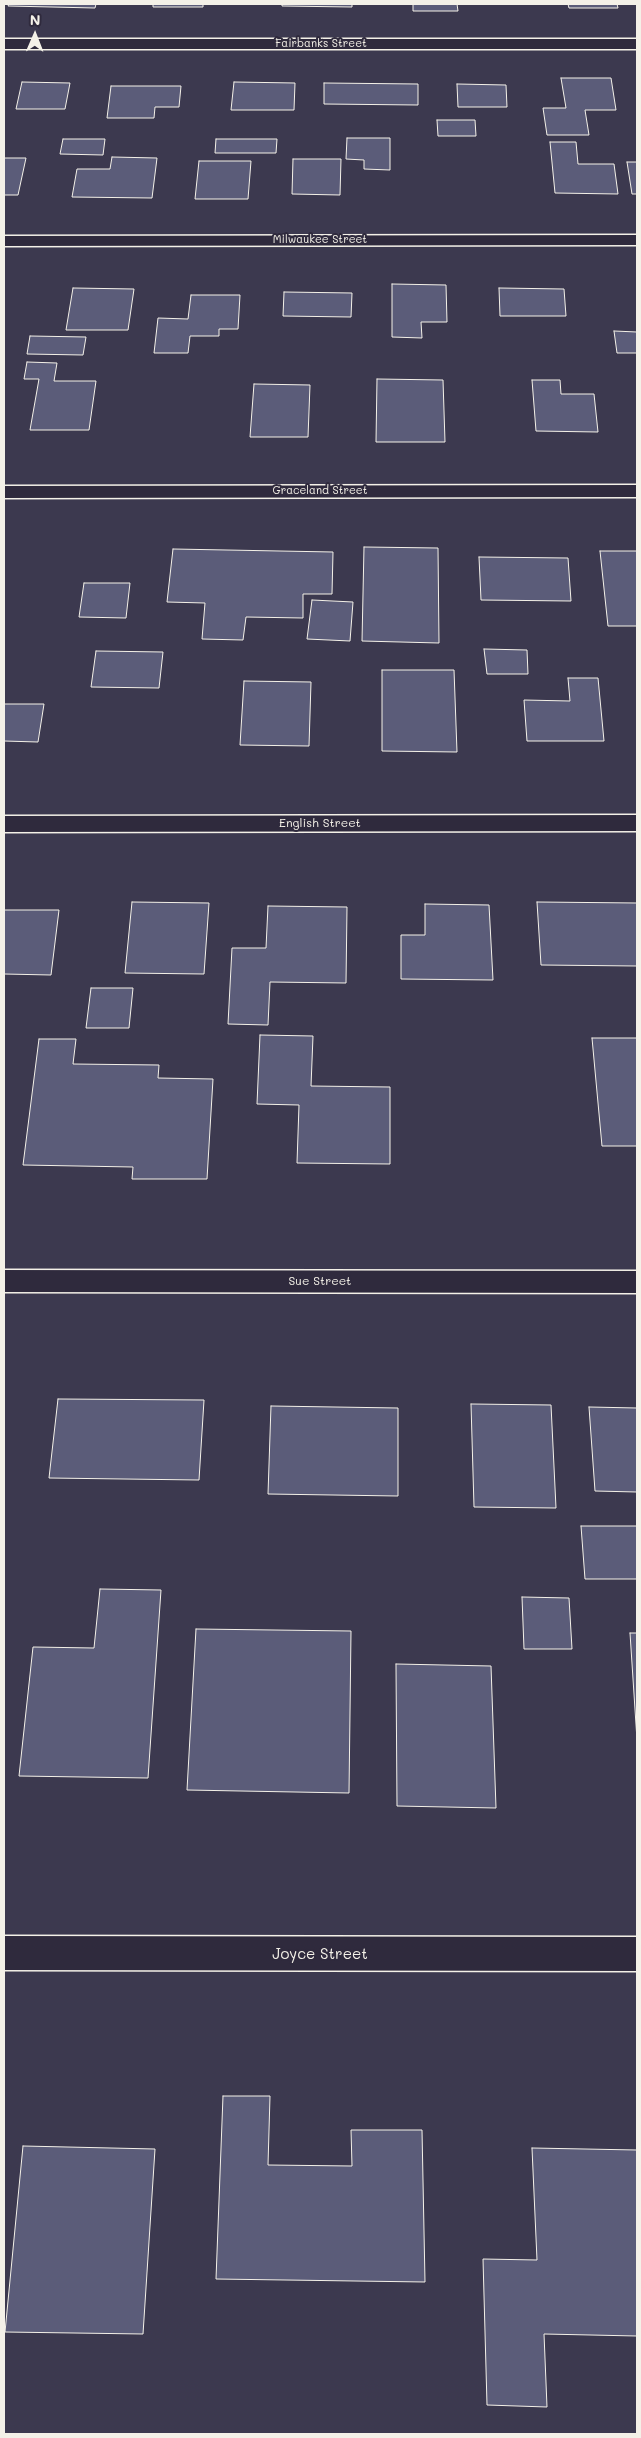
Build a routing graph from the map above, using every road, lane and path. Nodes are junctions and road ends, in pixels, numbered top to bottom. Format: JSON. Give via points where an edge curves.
{"nodes":[{"id":1,"x":4,"y":44,"type":"edge"},
{"id":2,"x":637,"y":44,"type":"edge"},
{"id":3,"x":4,"y":240,"type":"edge"},
{"id":4,"x":637,"y":240,"type":"edge"},
{"id":5,"x":637,"y":491,"type":"edge"},
{"id":6,"x":4,"y":492,"type":"edge"},
{"id":7,"x":637,"y":823,"type":"edge"},
{"id":8,"x":4,"y":824,"type":"edge"},
{"id":9,"x":4,"y":1281,"type":"edge"},
{"id":10,"x":637,"y":1282,"type":"edge"},
{"id":11,"x":4,"y":1953,"type":"edge"},
{"id":12,"x":637,"y":1954,"type":"edge"}],
"edges":[{"from":1,"to":2,"type":"street","name":"Fairbanks Street"},
{"from":3,"to":4,"type":"street","name":"Milwaukee Street"},
{"from":5,"to":6,"type":"street","name":"Graceland Street"},
{"from":7,"to":8,"type":"street","name":"English Street"},
{"from":9,"to":10,"type":"street","name":"Sue Street"},
{"from":11,"to":12,"type":"street","name":"Joyce Street"}]}
